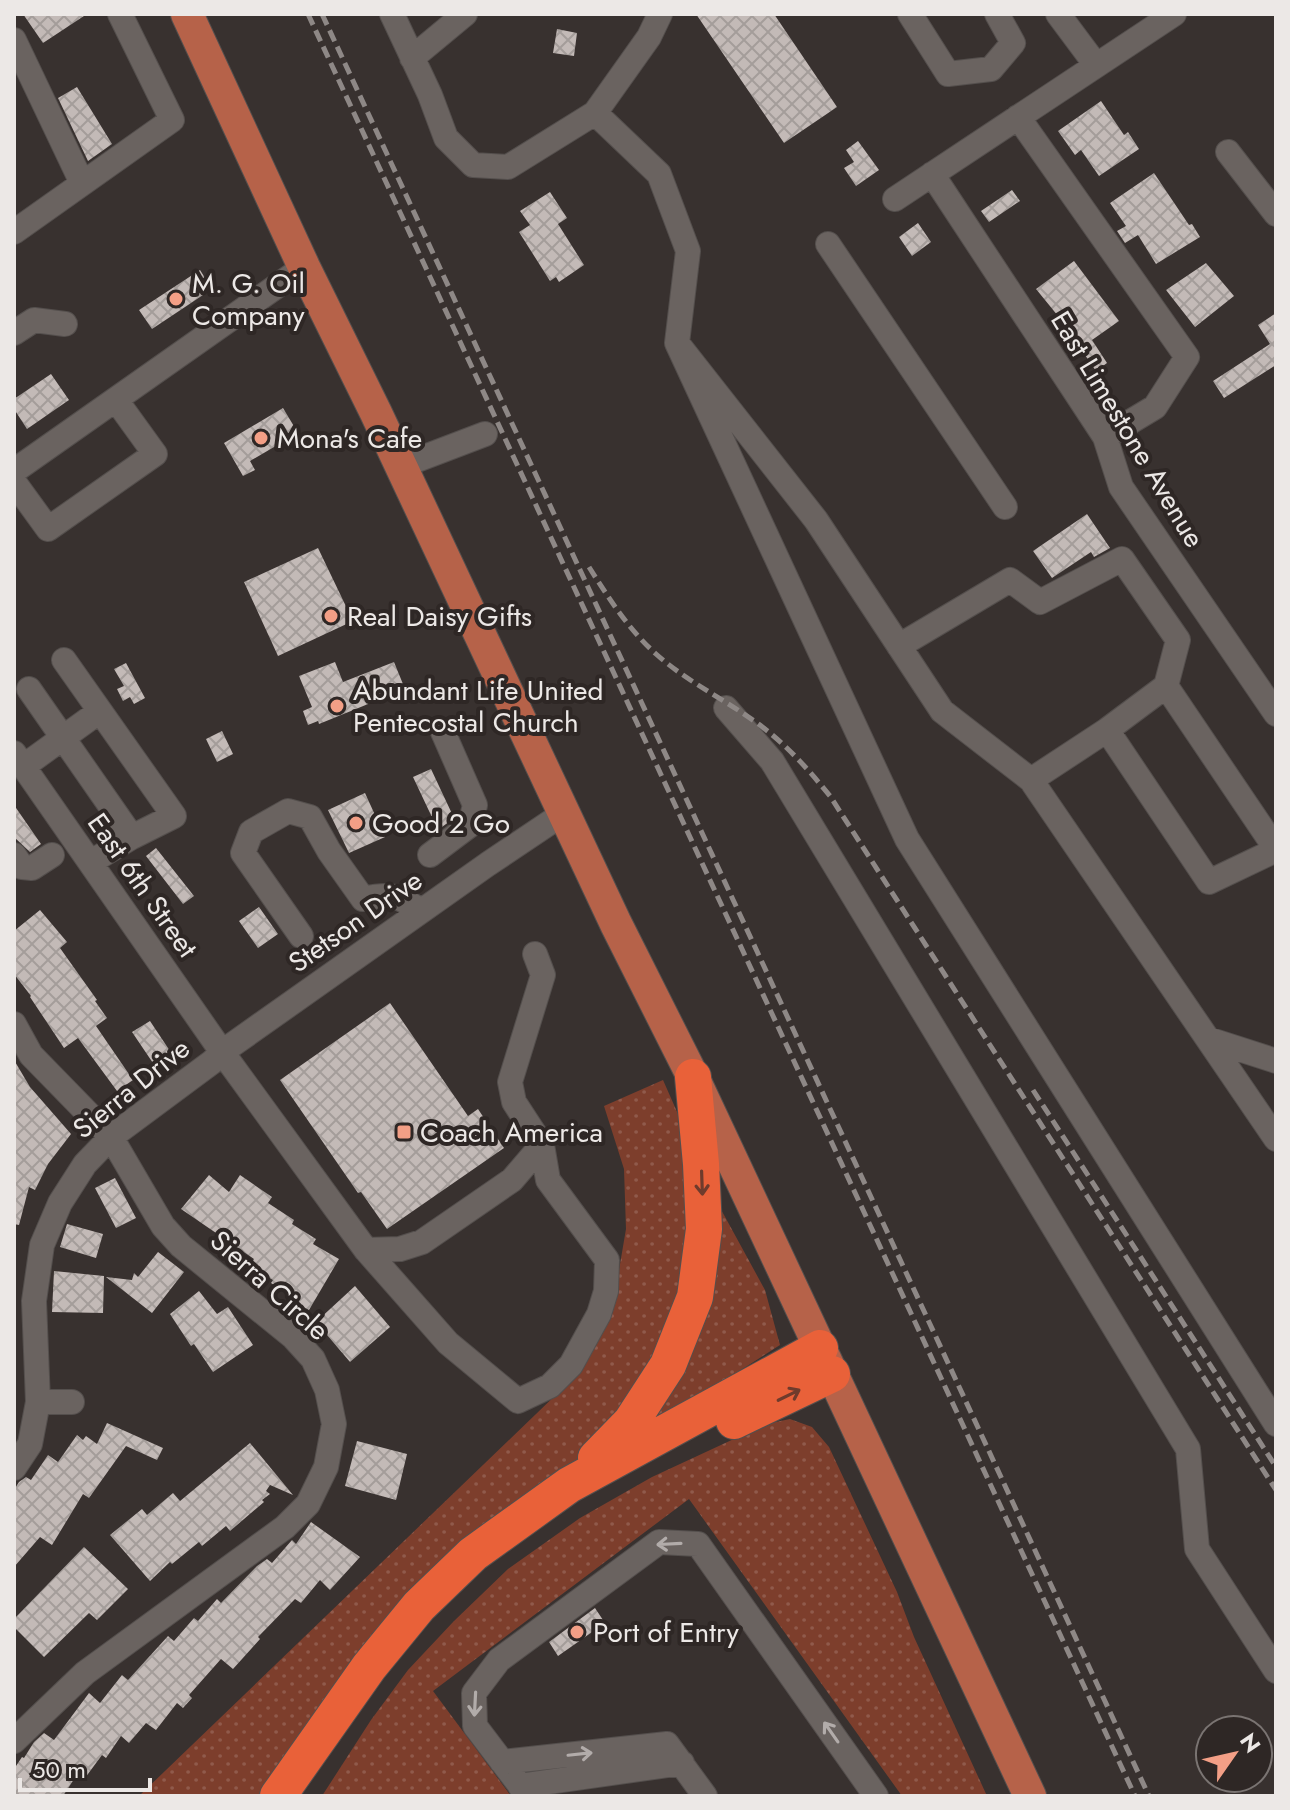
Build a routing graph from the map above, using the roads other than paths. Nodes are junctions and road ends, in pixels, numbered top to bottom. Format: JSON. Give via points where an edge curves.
{"nodes":[{"id":1,"x":120,"y":14,"type":"edge"},
{"id":2,"x":187,"y":14,"type":"edge"},
{"id":3,"x":392,"y":14,"type":"edge"},
{"id":4,"x":465,"y":14,"type":"edge"},
{"id":5,"x":660,"y":14,"type":"edge"},
{"id":6,"x":910,"y":14,"type":"edge"},
{"id":7,"x":997,"y":14,"type":"edge"},
{"id":8,"x":1058,"y":14,"type":"edge"},
{"id":9,"x":1174,"y":14,"type":"edge"},
{"id":10,"x":14,"y":40,"type":"edge"},
{"id":11,"x":412,"y":58,"type":"junction"},
{"id":12,"x":1096,"y":65,"type":"junction"},
{"id":13,"x":595,"y":113,"type":"junction"},
{"id":14,"x":1018,"y":117,"type":"junction"},
{"id":15,"x":1228,"y":152,"type":"dead end"},
{"id":16,"x":932,"y":174,"type":"junction"},
{"id":17,"x":82,"y":183,"type":"junction"},
{"id":18,"x":895,"y":199,"type":"dead end"},
{"id":19,"x":1276,"y":214,"type":"edge"},
{"id":20,"x":14,"y":232,"type":"edge"},
{"id":21,"x":828,"y":244,"type":"dead end"},
{"id":22,"x":304,"y":267,"type":"junction"},
{"id":23,"x":65,"y":324,"type":"dead end"},
{"id":24,"x":14,"y":333,"type":"edge"},
{"id":25,"x":677,"y":343,"type":"junction"},
{"id":26,"x":116,"y":400,"type":"junction"},
{"id":27,"x":485,"y":434,"type":"dead end"},
{"id":28,"x":1105,"y":437,"type":"junction"},
{"id":29,"x":401,"y":466,"type":"junction"},
{"id":30,"x":14,"y":471,"type":"edge"},
{"id":31,"x":14,"y":482,"type":"edge"},
{"id":32,"x":1005,"y":507,"type":"dead end"},
{"id":33,"x":899,"y":646,"type":"junction"},
{"id":34,"x":64,"y":660,"type":"dead end"},
{"id":35,"x":1166,"y":686,"type":"junction"},
{"id":36,"x":29,"y":689,"type":"dead end"},
{"id":37,"x":726,"y":708,"type":"dead end"},
{"id":38,"x":100,"y":711,"type":"junction"},
{"id":39,"x":1276,"y":714,"type":"edge"},
{"id":40,"x":1107,"y":730,"type":"junction"},
{"id":41,"x":443,"y":732,"type":"dead end"},
{"id":42,"x":63,"y":738,"type":"junction"},
{"id":43,"x":19,"y":760,"type":"edge"},
{"id":44,"x":1031,"y":780,"type":"junction"},
{"id":45,"x":564,"y":813,"type":"junction"},
{"id":46,"x":132,"y":837,"type":"junction"},
{"id":47,"x":1276,"y":850,"type":"edge"},
{"id":48,"x":14,"y":855,"type":"edge"},
{"id":49,"x":52,"y":855,"type":"dead end"},
{"id":50,"x":430,"y":855,"type":"dead end"},
{"id":51,"x":91,"y":862,"type":"junction"},
{"id":52,"x":421,"y":911,"type":"junction"},
{"id":53,"x":301,"y":936,"type":"dead end"},
{"id":54,"x":535,"y":954,"type":"dead end"},
{"id":55,"x":14,"y":1024,"type":"edge"},
{"id":56,"x":1208,"y":1039,"type":"junction"},
{"id":57,"x":222,"y":1052,"type":"junction"},
{"id":58,"x":1276,"y":1061,"type":"edge"},
{"id":59,"x":693,"y":1077,"type":"junction"},
{"id":60,"x":111,"y":1137,"type":"junction"},
{"id":61,"x":1276,"y":1139,"type":"edge"},
{"id":62,"x":542,"y":1145,"type":"junction"},
{"id":63,"x":366,"y":1250,"type":"junction"},
{"id":64,"x":24,"y":1300,"type":"edge"},
{"id":65,"x":826,"y":1361,"type":"junction"},
{"id":66,"x":38,"y":1402,"type":"junction"},
{"id":67,"x":72,"y":1402,"type":"dead end"},
{"id":68,"x":1276,"y":1424,"type":"edge"},
{"id":69,"x":14,"y":1468,"type":"edge"},
{"id":70,"x":569,"y":1485,"type":"junction"},
{"id":71,"x":1276,"y":1671,"type":"edge"},
{"id":72,"x":14,"y":1741,"type":"edge"},
{"id":73,"x":674,"y":1754,"type":"junction"},
{"id":74,"x":502,"y":1762,"type":"junction"},
{"id":75,"x":524,"y":1791,"type":"edge"},
{"id":76,"x":278,"y":1796,"type":"edge"},
{"id":77,"x":310,"y":1796,"type":"edge"},
{"id":78,"x":705,"y":1796,"type":"edge"},
{"id":79,"x":876,"y":1796,"type":"edge"},
{"id":80,"x":1030,"y":1796,"type":"edge"}],
"edges":[{"from":1,"to":17,"type":"street","via":[[172,120]]},
{"from":2,"to":22,"type":"main road"},
{"from":3,"to":11,"type":"street"},
{"from":4,"to":11,"type":"street"},
{"from":5,"to":13,"type":"street"},
{"from":6,"to":7,"type":"street","via":[[948,74],[991,69],[1013,43]]},
{"from":8,"to":12,"type":"street"},
{"from":9,"to":12,"type":"street"},
{"from":10,"to":17,"type":"street"},
{"from":11,"to":13,"type":"street","via":[[446,138],[473,165],[508,167]]},
{"from":12,"to":14,"type":"street"},
{"from":13,"to":25,"type":"street","via":[[659,174],[688,251]]},
{"from":14,"to":16,"type":"street"},
{"from":14,"to":28,"type":"street","via":[[1187,357],[1155,407]]},
{"from":15,"to":19,"type":"street"},
{"from":16,"to":18,"type":"street"},
{"from":16,"to":28,"type":"street","name":"East Limestone Avenue"},
{"from":17,"to":20,"type":"street"},
{"from":21,"to":32,"type":"street"},
{"from":22,"to":26,"type":"street"},
{"from":22,"to":29,"type":"main road"},
{"from":23,"to":24,"type":"street","via":[[34,320]]},
{"from":25,"to":33,"type":"street","via":[[816,520]]},
{"from":25,"to":68,"type":"street","via":[[907,839]]},
{"from":26,"to":30,"type":"street"},
{"from":26,"to":31,"type":"street","via":[[155,454],[48,529]]},
{"from":27,"to":29,"type":"street"},
{"from":28,"to":39,"type":"street","name":"East Limestone Avenue","via":[[1121,487]]},
{"from":29,"to":45,"type":"main road"},
{"from":33,"to":35,"type":"street","via":[[1010,580],[1040,602],[1122,559],[1178,640]]},
{"from":33,"to":44,"type":"street","via":[[942,711]]},
{"from":34,"to":38,"type":"street"},
{"from":35,"to":40,"type":"street"},
{"from":35,"to":47,"type":"street"},
{"from":36,"to":42,"type":"street"},
{"from":37,"to":71,"type":"street","via":[[772,761],[1188,1449],[1197,1549]]},
{"from":38,"to":42,"type":"street"},
{"from":38,"to":46,"type":"street","via":[[174,816]]},
{"from":40,"to":44,"type":"street"},
{"from":40,"to":47,"type":"street","via":[[1209,882]]},
{"from":41,"to":50,"type":"street","via":[[475,805],[470,825]]},
{"from":42,"to":43,"type":"street"},
{"from":42,"to":46,"type":"street"},
{"from":43,"to":51,"type":"street","name":"East 6th Street"},
{"from":44,"to":56,"type":"street"},
{"from":45,"to":52,"type":"street","name":"Stetson Drive"},
{"from":45,"to":59,"type":"main road"},
{"from":46,"to":51,"type":"street"},
{"from":48,"to":49,"type":"street","via":[[22,867],[32,868]]},
{"from":51,"to":57,"type":"street","name":"East 6th Street"},
{"from":52,"to":53,"type":"street","via":[[404,899],[363,899],[310,817],[288,811],[251,832],[243,853]]},
{"from":52,"to":57,"type":"street","name":"Stetson Drive"},
{"from":54,"to":62,"type":"street","via":[[543,975],[510,1082],[514,1102]]},
{"from":55,"to":60,"type":"street","name":"Sierra Circle","via":[[31,1055]]},
{"from":56,"to":58,"type":"street"},
{"from":56,"to":61,"type":"street"},
{"from":57,"to":60,"type":"street","name":"Sierra Drive"},
{"from":57,"to":63,"type":"street","name":"East 6th Street"},
{"from":59,"to":65,"type":"main road"},
{"from":59,"to":70,"type":"highway","one_way":true,"via":[[704,1229],[695,1297],[668,1365],[631,1422]]},
{"from":60,"to":64,"type":"street","name":"Sierra Drive","via":[[85,1164],[60,1203]]},
{"from":60,"to":72,"type":"street","name":"Sierra Circle","via":[[163,1226],[181,1246],[313,1359],[334,1424],[326,1467],[308,1504],[285,1527],[85,1673]]},
{"from":62,"to":63,"type":"street","via":[[512,1180],[422,1242]]},
{"from":62,"to":63,"type":"street","name":"East 6th Street","via":[[548,1180],[607,1260],[599,1314],[571,1365],[550,1386],[518,1401],[448,1343]]},
{"from":64,"to":66,"type":"street","name":"Sierra Drive"},
{"from":65,"to":70,"type":"highway"},
{"from":77,"to":65,"type":"highway","one_way":true,"via":[[415,1643],[515,1549],[637,1468]]},
{"from":65,"to":80,"type":"main road"},
{"from":66,"to":67,"type":"street"},
{"from":66,"to":69,"type":"street","name":"Sierra Drive","via":[[30,1444]]},
{"from":70,"to":76,"type":"highway","via":[[473,1554],[419,1606]]},
{"from":74,"to":73,"type":"street","one_way":true},
{"from":73,"to":75,"type":"street"},
{"from":73,"to":78,"type":"street"},
{"from":74,"to":75,"type":"street"},
{"from":79,"to":74,"type":"street","one_way":true,"via":[[698,1544],[659,1542],[499,1660],[474,1693],[475,1726]]}]}
